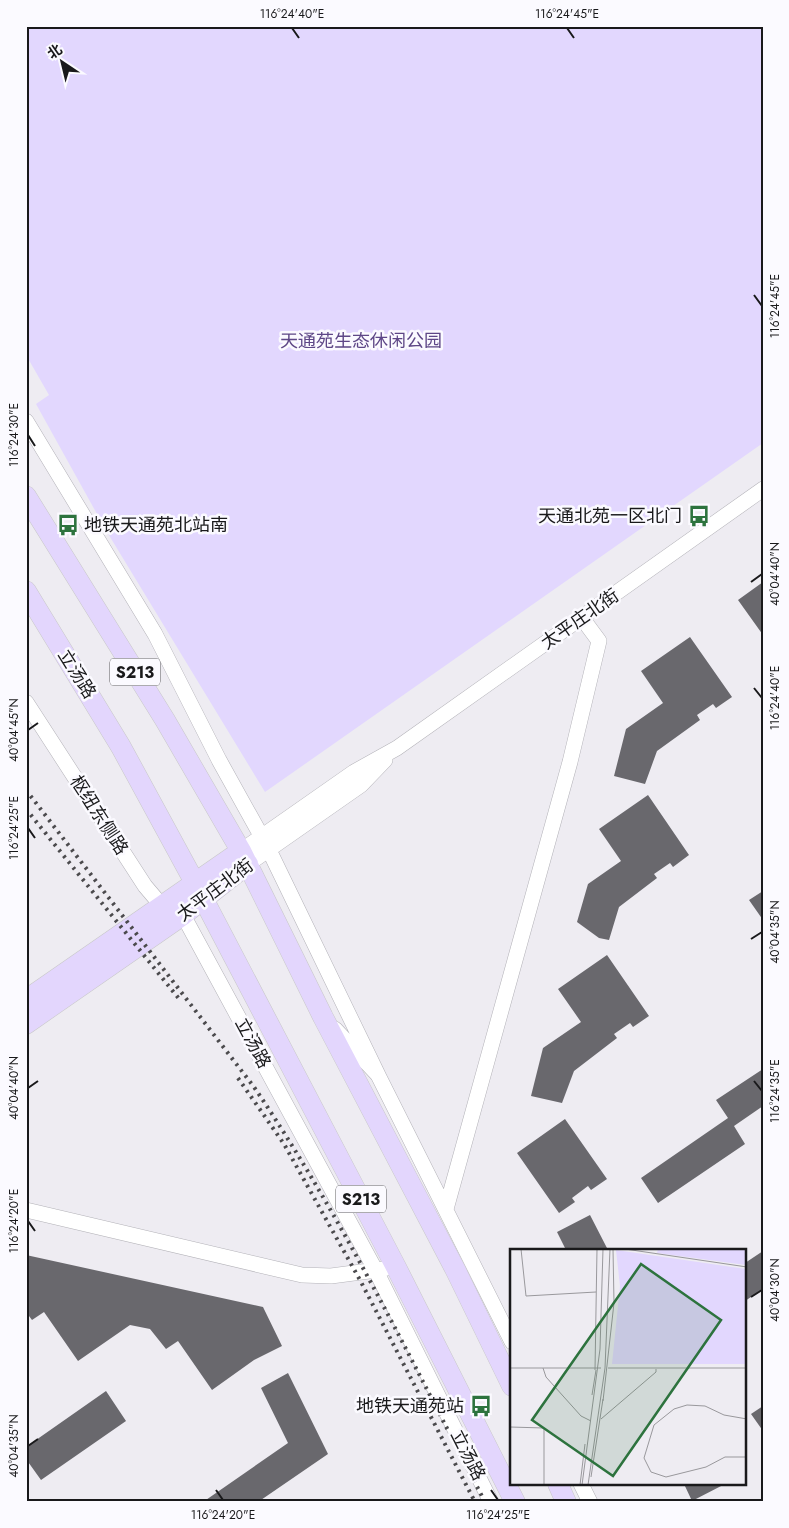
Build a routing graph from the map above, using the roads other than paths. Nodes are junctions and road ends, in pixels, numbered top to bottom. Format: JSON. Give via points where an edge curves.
{"nodes":[{"id":1,"x":26,"y":421,"type":"edge"},
{"id":2,"x":763,"y":489,"type":"edge"},
{"id":3,"x":26,"y":496,"type":"edge"},
{"id":4,"x":26,"y":591,"type":"edge"},
{"id":5,"x":582,"y":618,"type":"junction"},
{"id":6,"x":26,"y":702,"type":"edge"},
{"id":7,"x":266,"y":843,"type":"junction"},
{"id":8,"x":244,"y":858,"type":"junction"},
{"id":9,"x":199,"y":891,"type":"junction"},
{"id":10,"x":162,"y":906,"type":"junction"},
{"id":11,"x":183,"y":915,"type":"junction"},
{"id":12,"x":26,"y":1000,"type":"edge"},
{"id":13,"x":323,"y":1017,"type":"junction"},
{"id":14,"x":26,"y":1024,"type":"edge"},
{"id":15,"x":378,"y":1075,"type":"junction"},
{"id":16,"x":446,"y":1209,"type":"junction"},
{"id":17,"x":26,"y":1210,"type":"edge"},
{"id":18,"x":396,"y":1267,"type":"junction"},
{"id":19,"x":376,"y":1271,"type":"junction"},
{"id":20,"x":510,"y":1338,"type":"edge"},
{"id":21,"x":510,"y":1382,"type":"edge"},
{"id":22,"x":559,"y":1486,"type":"edge"},
{"id":23,"x":582,"y":1486,"type":"edge"},
{"id":24,"x":492,"y":1502,"type":"edge"},
{"id":25,"x":515,"y":1502,"type":"edge"},
{"id":26,"x":566,"y":1502,"type":"edge"},
{"id":27,"x":590,"y":1502,"type":"edge"}],
"edges":[{"from":1,"to":7,"type":"street","via":[[155,634],[218,760]]},
{"from":2,"to":5,"type":"street","name":"太平庄北街"},
{"from":3,"to":8,"type":"main road","number":"S213","via":[[165,720]]},
{"from":4,"to":9,"type":"main road","name":"立汤路","number":"S213","via":[[117,739]]},
{"from":5,"to":7,"type":"street","name":"太平庄北街","via":[[396,748],[361,785]]},
{"from":5,"to":16,"type":"street","via":[[599,641],[570,762]]},
{"from":6,"to":10,"type":"street","name":"枢纽东侧路","via":[[128,862]]},
{"from":7,"to":8,"type":"street","name":"太平庄北街"},
{"from":7,"to":15,"type":"street"},
{"from":8,"to":9,"type":"main road","name":"太平庄北街"},
{"from":8,"to":13,"type":"main road","number":"S213"},
{"from":9,"to":10,"type":"main road","name":"太平庄北街"},
{"from":9,"to":11,"type":"main road","name":"太平庄北街"},
{"from":9,"to":18,"type":"main road","name":"立汤路","number":"S213"},
{"from":10,"to":11,"type":"street","name":"枢纽东侧路"},
{"from":10,"to":12,"type":"main road","name":"太平庄北街"},
{"from":11,"to":14,"type":"main road","name":"太平庄北街"},
{"from":11,"to":19,"type":"street","name":"立汤路","number":"S213"},
{"from":13,"to":15,"type":"street","number":"S213"},
{"from":13,"to":21,"type":"main road","number":"S213","via":[[456,1271]]},
{"from":15,"to":16,"type":"street","number":"S213"},
{"from":16,"to":20,"type":"street","number":"S213"},
{"from":17,"to":19,"type":"street","via":[[302,1275],[331,1276]]},
{"from":18,"to":19,"type":"street"},
{"from":18,"to":25,"type":"main road","name":"立汤路","number":"S213"},
{"from":19,"to":24,"type":"street","name":"立汤路","number":"S213"},
{"from":22,"to":26,"type":"main road"},
{"from":23,"to":27,"type":"street"}]}
